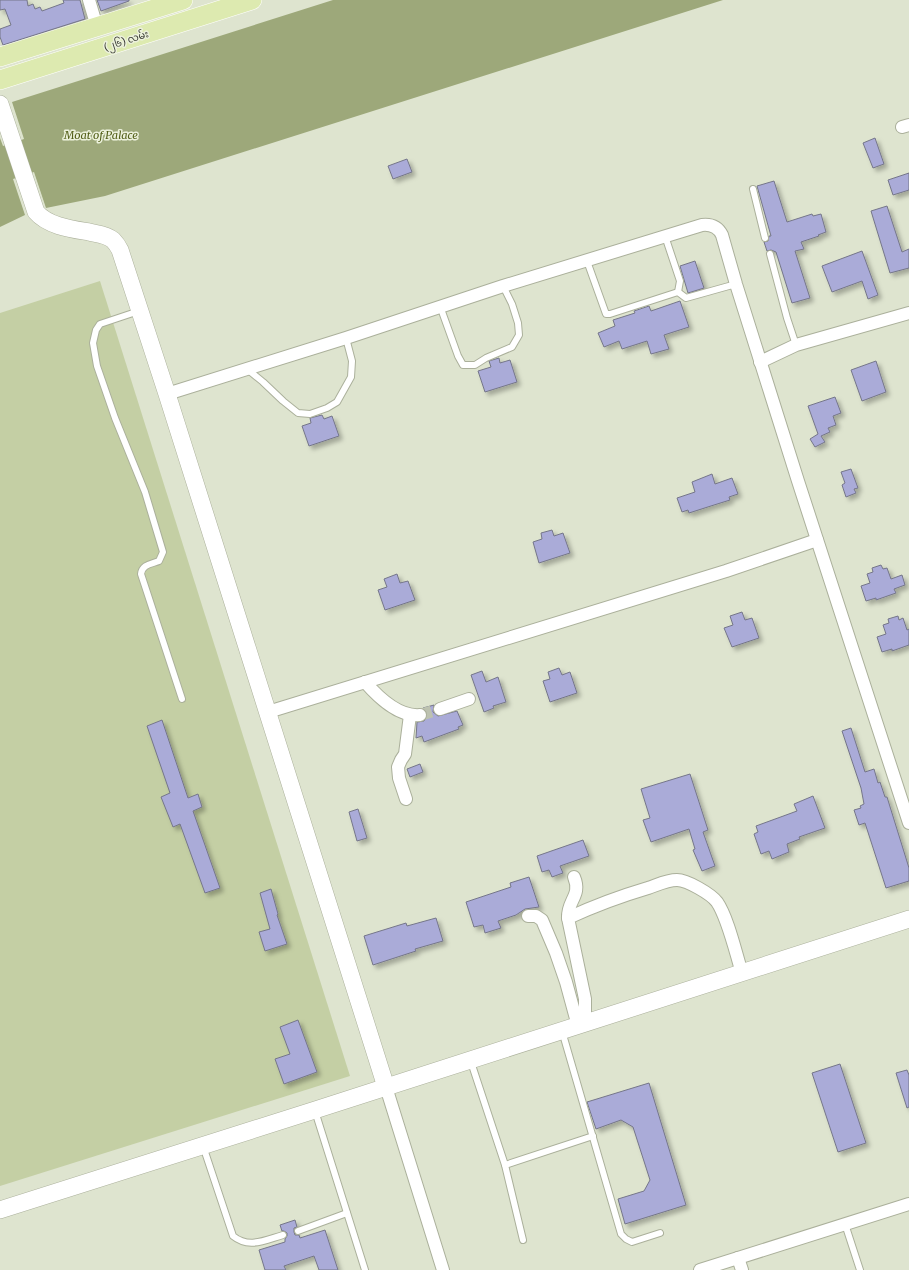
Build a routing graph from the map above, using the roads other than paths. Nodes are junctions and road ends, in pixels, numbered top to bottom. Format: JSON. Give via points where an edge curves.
{"nodes":[{"id":1,"x":89,"y":0,"type":"edge"},
{"id":2,"x":183,"y":0,"type":"edge"},
{"id":3,"x":252,"y":0,"type":"edge"},
{"id":4,"x":97,"y":27,"type":"junction"},
{"id":5,"x":0,"y":57,"type":"edge"},
{"id":6,"x":0,"y":80,"type":"edge"},
{"id":7,"x":0,"y":104,"type":"edge"},
{"id":8,"x":752,"y":189,"type":"dead end"},
{"id":9,"x":665,"y":236,"type":"junction"},
{"id":10,"x":766,"y":238,"type":"dead end"},
{"id":11,"x":770,"y":254,"type":"dead end"},
{"id":12,"x":587,"y":261,"type":"junction"},
{"id":13,"x":736,"y":284,"type":"junction"},
{"id":14,"x":503,"y":286,"type":"junction"},
{"id":15,"x":678,"y":292,"type":"junction"},
{"id":16,"x":440,"y":306,"type":"junction"},
{"id":17,"x":140,"y":311,"type":"junction"},
{"id":18,"x":909,"y":312,"type":"edge"},
{"id":19,"x":346,"y":338,"type":"junction"},
{"id":20,"x":796,"y":345,"type":"junction"},
{"id":21,"x":760,"y":362,"type":"junction"},
{"id":22,"x":247,"y":369,"type":"junction"},
{"id":23,"x":167,"y":394,"type":"junction"},
{"id":24,"x":817,"y":540,"type":"junction"},
{"id":25,"x":365,"y":682,"type":"junction"},
{"id":26,"x":182,"y":699,"type":"dead end"},
{"id":27,"x":469,"y":699,"type":"dead end"},
{"id":28,"x":440,"y":709,"type":"tunnel mouth"},
{"id":29,"x":268,"y":712,"type":"junction"},
{"id":30,"x":406,"y":799,"type":"dead end"},
{"id":31,"x":909,"y":823,"type":"edge"},
{"id":32,"x":574,"y":876,"type":"dead end"},
{"id":33,"x":528,"y":916,"type":"dead end"},
{"id":34,"x":568,"y":918,"type":"junction"},
{"id":35,"x":909,"y":919,"type":"edge"},
{"id":36,"x":742,"y":974,"type":"junction"},
{"id":37,"x":582,"y":1025,"type":"junction"},
{"id":38,"x":562,"y":1031,"type":"junction"},
{"id":39,"x":471,"y":1060,"type":"junction"},
{"id":40,"x":386,"y":1087,"type":"junction"},
{"id":41,"x":315,"y":1110,"type":"junction"},
{"id":42,"x":593,"y":1136,"type":"junction"},
{"id":43,"x":203,"y":1146,"type":"junction"},
{"id":44,"x":504,"y":1165,"type":"junction"},
{"id":45,"x":909,"y":1204,"type":"edge"},
{"id":46,"x":0,"y":1210,"type":"edge"},
{"id":47,"x":347,"y":1213,"type":"junction"},
{"id":48,"x":845,"y":1224,"type":"junction"},
{"id":49,"x":298,"y":1231,"type":"dead end"},
{"id":50,"x":660,"y":1233,"type":"dead end"},
{"id":51,"x":283,"y":1235,"type":"dead end"},
{"id":52,"x":523,"y":1240,"type":"dead end"},
{"id":53,"x":738,"y":1258,"type":"junction"},
{"id":54,"x":365,"y":1270,"type":"edge"},
{"id":55,"x":443,"y":1270,"type":"edge"},
{"id":56,"x":700,"y":1270,"type":"edge"},
{"id":57,"x":742,"y":1270,"type":"edge"},
{"id":58,"x":860,"y":1270,"type":"edge"}],
"edges":[{"from":1,"to":4,"type":"street"},
{"from":2,"to":4,"type":"main road","name":"(၂၆) လမ်း"},
{"from":3,"to":6,"type":"main road","name":"(၂၆) လမ်း"},
{"from":4,"to":5,"type":"main road","name":"(၂၆) လမ်း"},
{"from":7,"to":17,"type":"street","via":[[36,212],[45,220],[62,227],[96,233],[113,240],[120,250]]},
{"from":8,"to":10,"type":"lane"},
{"from":9,"to":12,"type":"street"},
{"from":9,"to":13,"type":"street","via":[[708,224],[718,229]]},
{"from":9,"to":15,"type":"lane","via":[[680,281]]},
{"from":11,"to":20,"type":"lane"},
{"from":12,"to":14,"type":"street"},
{"from":12,"to":15,"type":"lane","via":[[606,314]]},
{"from":13,"to":15,"type":"lane","via":[[686,298]]},
{"from":13,"to":21,"type":"street"},
{"from":14,"to":16,"type":"street"},
{"from":14,"to":16,"type":"lane","via":[[512,304],[519,335],[512,347],[475,365],[463,365]]},
{"from":16,"to":19,"type":"street"},
{"from":17,"to":23,"type":"street"},
{"from":17,"to":26,"type":"lane","via":[[100,324],[93,343],[97,366],[115,418],[146,492],[163,552],[159,561],[147,564],[141,570],[141,574]]},
{"from":18,"to":20,"type":"street"},
{"from":19,"to":22,"type":"street"},
{"from":19,"to":22,"type":"lane","via":[[352,361],[351,377],[337,402],[310,414],[298,413]]},
{"from":20,"to":21,"type":"street"},
{"from":21,"to":24,"type":"street"},
{"from":22,"to":23,"type":"street"},
{"from":23,"to":29,"type":"street"},
{"from":24,"to":25,"type":"street","via":[[726,571]]},
{"from":24,"to":31,"type":"street"},
{"from":25,"to":29,"type":"street"},
{"from":25,"to":30,"type":"street","via":[[385,702],[415,715],[406,754],[398,767]]},
{"from":27,"to":28,"type":"street"},
{"from":29,"to":40,"type":"street"},
{"from":32,"to":34,"type":"street","via":[[577,887],[568,910]]},
{"from":33,"to":37,"type":"street","via":[[536,916],[542,920]]},
{"from":34,"to":36,"type":"street","via":[[634,892],[679,880],[706,893],[716,901],[730,934]]},
{"from":34,"to":37,"type":"street","via":[[585,999]]},
{"from":35,"to":36,"type":"street"},
{"from":36,"to":37,"type":"street"},
{"from":37,"to":38,"type":"street"},
{"from":38,"to":39,"type":"street"},
{"from":38,"to":42,"type":"lane"},
{"from":39,"to":40,"type":"street"},
{"from":39,"to":44,"type":"lane"},
{"from":40,"to":41,"type":"street"},
{"from":40,"to":55,"type":"street"},
{"from":41,"to":43,"type":"street"},
{"from":41,"to":47,"type":"lane"},
{"from":42,"to":44,"type":"lane"},
{"from":42,"to":50,"type":"lane","via":[[621,1234],[632,1242]]},
{"from":43,"to":46,"type":"street"},
{"from":43,"to":51,"type":"lane","via":[[233,1236],[248,1244]]},
{"from":44,"to":52,"type":"lane"},
{"from":45,"to":48,"type":"street"},
{"from":47,"to":49,"type":"lane"},
{"from":47,"to":54,"type":"lane"},
{"from":48,"to":53,"type":"street"},
{"from":48,"to":58,"type":"lane"},
{"from":53,"to":56,"type":"street"},
{"from":53,"to":57,"type":"street"}]}
